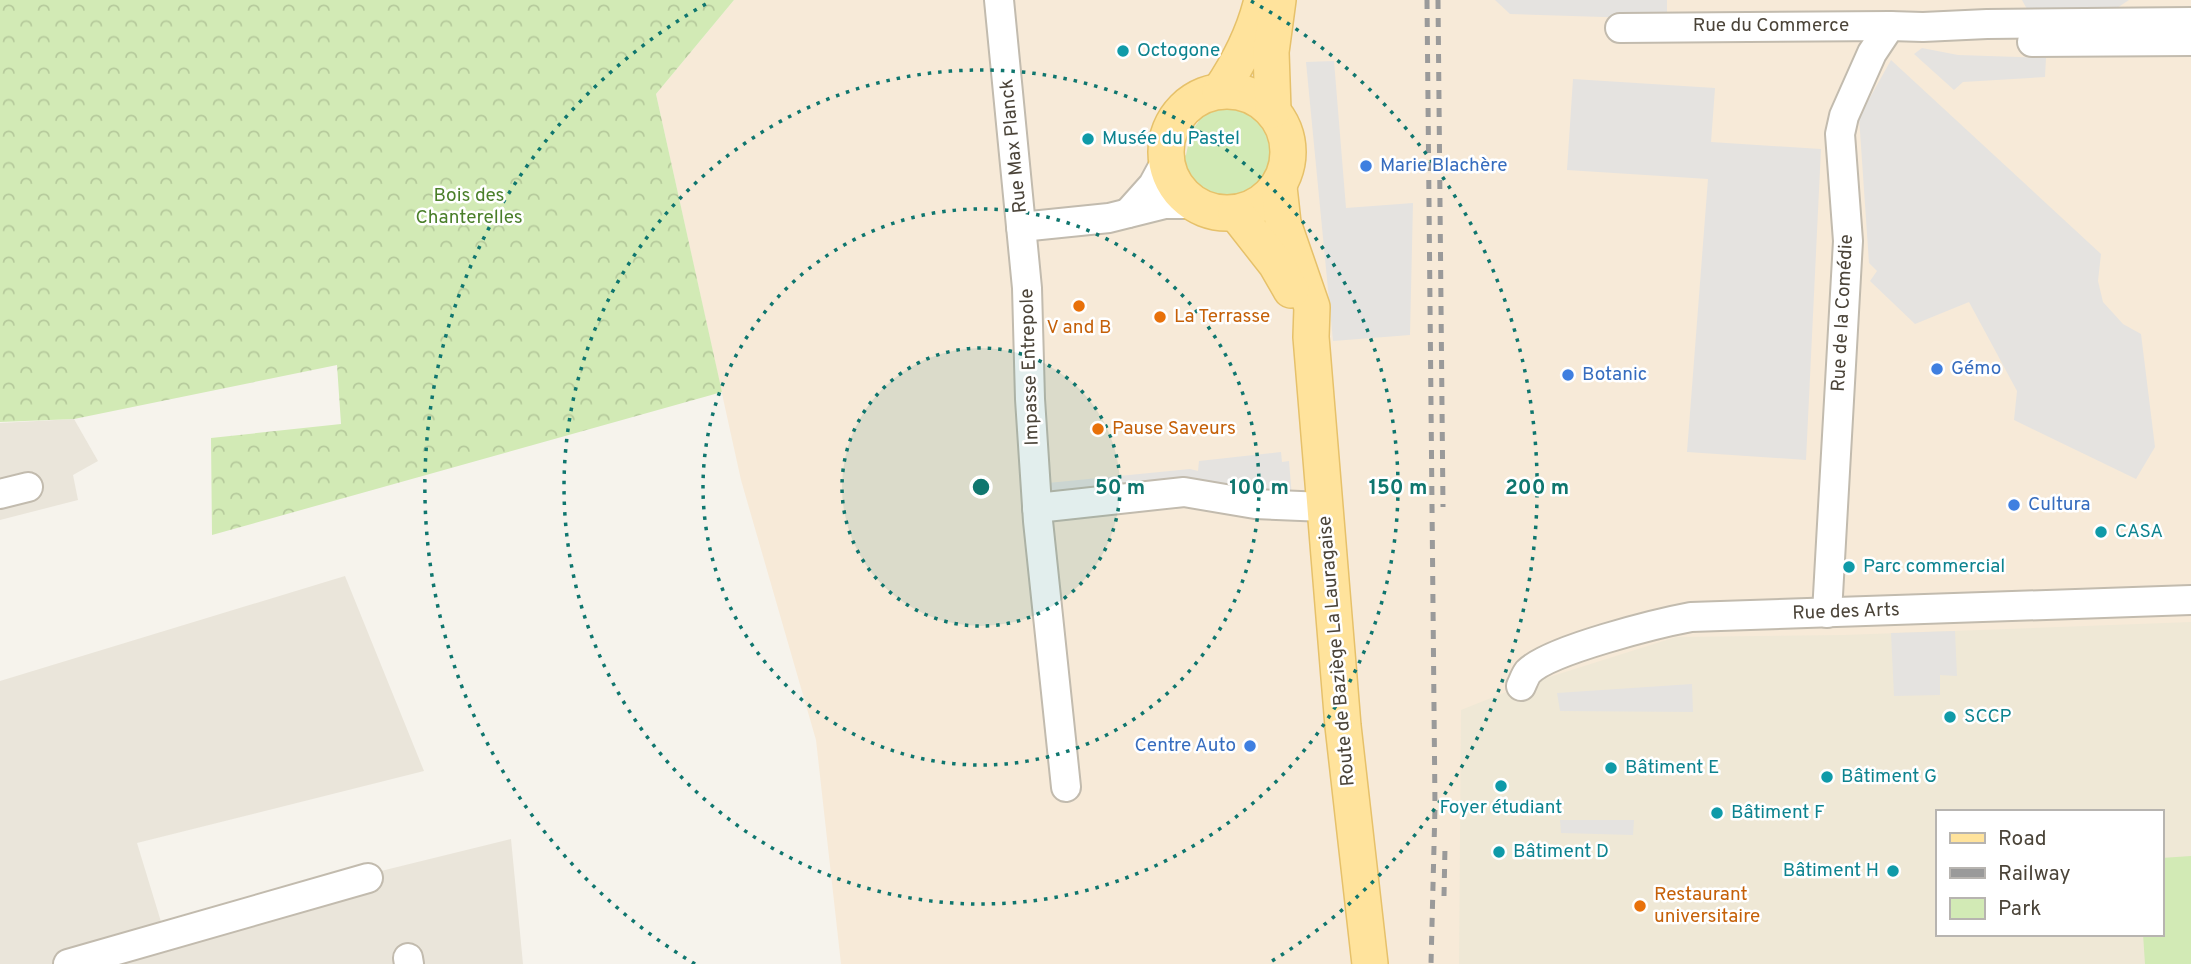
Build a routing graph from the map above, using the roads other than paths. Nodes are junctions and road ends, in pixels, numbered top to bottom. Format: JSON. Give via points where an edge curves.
{"nodes":[{"id":1,"x":999,"y":0,"type":"edge"},
{"id":2,"x":1262,"y":0,"type":"edge"},
{"id":3,"x":1278,"y":0,"type":"edge"},
{"id":4,"x":2191,"y":22,"type":"edge"},
{"id":5,"x":1890,"y":26,"type":"junction"},
{"id":6,"x":1923,"y":27,"type":"junction"},
{"id":7,"x":1619,"y":29,"type":"dead end"},
{"id":8,"x":2191,"y":41,"type":"edge"},
{"id":9,"x":1220,"y":91,"type":"junction"},
{"id":10,"x":1273,"y":110,"type":"junction"},
{"id":11,"x":1166,"y":161,"type":"junction"},
{"id":12,"x":1279,"y":187,"type":"junction"},
{"id":13,"x":1193,"y":204,"type":"junction"},
{"id":14,"x":1128,"y":213,"type":"junction"},
{"id":15,"x":1236,"y":214,"type":"junction"},
{"id":16,"x":1021,"y":227,"type":"junction"},
{"id":17,"x":1311,"y":337,"type":"junction"},
{"id":18,"x":28,"y":487,"type":"dead end"},
{"id":19,"x":0,"y":494,"type":"edge"},
{"id":20,"x":1325,"y":507,"type":"junction"},
{"id":21,"x":1037,"y":508,"type":"junction"},
{"id":22,"x":2191,"y":600,"type":"edge"},
{"id":23,"x":1827,"y":613,"type":"junction"},
{"id":24,"x":1521,"y":686,"type":"dead end"},
{"id":25,"x":1066,"y":787,"type":"dead end"},
{"id":26,"x":368,"y":878,"type":"dead end"},
{"id":27,"x":68,"y":964,"type":"edge"},
{"id":28,"x":1370,"y":964,"type":"edge"}],
"edges":[{"from":1,"to":16,"type":"street","name":"Rue Max Planck"},
{"from":2,"to":9,"type":"main road","via":[[1239,63]]},
{"from":3,"to":10,"type":"main road","via":[[1271,52]]},
{"from":4,"to":6,"type":"street","name":"Rue du Commerce"},
{"from":5,"to":6,"type":"street","name":"Rue du Commerce"},
{"from":5,"to":7,"type":"street","name":"Rue du Commerce"},
{"from":5,"to":23,"type":"street","name":"Rue de la Comédie","via":[[1872,53],[1840,134],[1849,241]]},
{"from":6,"to":8,"type":"street","name":"Rue du Commerce","via":[[1962,40]]},
{"from":9,"to":10,"type":"main road","via":[[1257,98]]},
{"from":9,"to":11,"type":"main road","via":[[1185,107],[1173,123]]},
{"from":10,"to":12,"type":"main road","via":[[1288,139],[1286,172]]},
{"from":11,"to":13,"type":"main road","via":[[1171,178]]},
{"from":11,"to":14,"type":"street","via":[[1153,185]]},
{"from":12,"to":15,"type":"main road","via":[[1267,200]]},
{"from":12,"to":17,"type":"main road","name":"Route de Baziège La Lauragaise","via":[[1283,223],[1312,307]]},
{"from":13,"to":14,"type":"street","name":"Rue Max Planck","via":[[1165,204]]},
{"from":13,"to":15,"type":"main road","via":[[1207,211]]},
{"from":14,"to":16,"type":"street","name":"Rue Max Planck"},
{"from":15,"to":17,"type":"main road","name":"Route de Baziège La Lauragaise","via":[[1276,264]]},
{"from":16,"to":21,"type":"street","name":"Impasse Entrepole"},
{"from":17,"to":20,"type":"main road","name":"Route de Baziège La Lauragaise"},
{"from":18,"to":19,"type":"street"},
{"from":20,"to":21,"type":"street","via":[[1255,504],[1184,492]]},
{"from":20,"to":28,"type":"main road","name":"Route de Baziège La Lauragaise"},
{"from":21,"to":25,"type":"street","name":"Impasse Entrepole"},
{"from":22,"to":23,"type":"street","name":"Rue des Arts"},
{"from":23,"to":24,"type":"street","name":"Rue des Arts","via":[[1691,617],[1666,622],[1543,661],[1527,673]]},
{"from":26,"to":27,"type":"street"}]}
